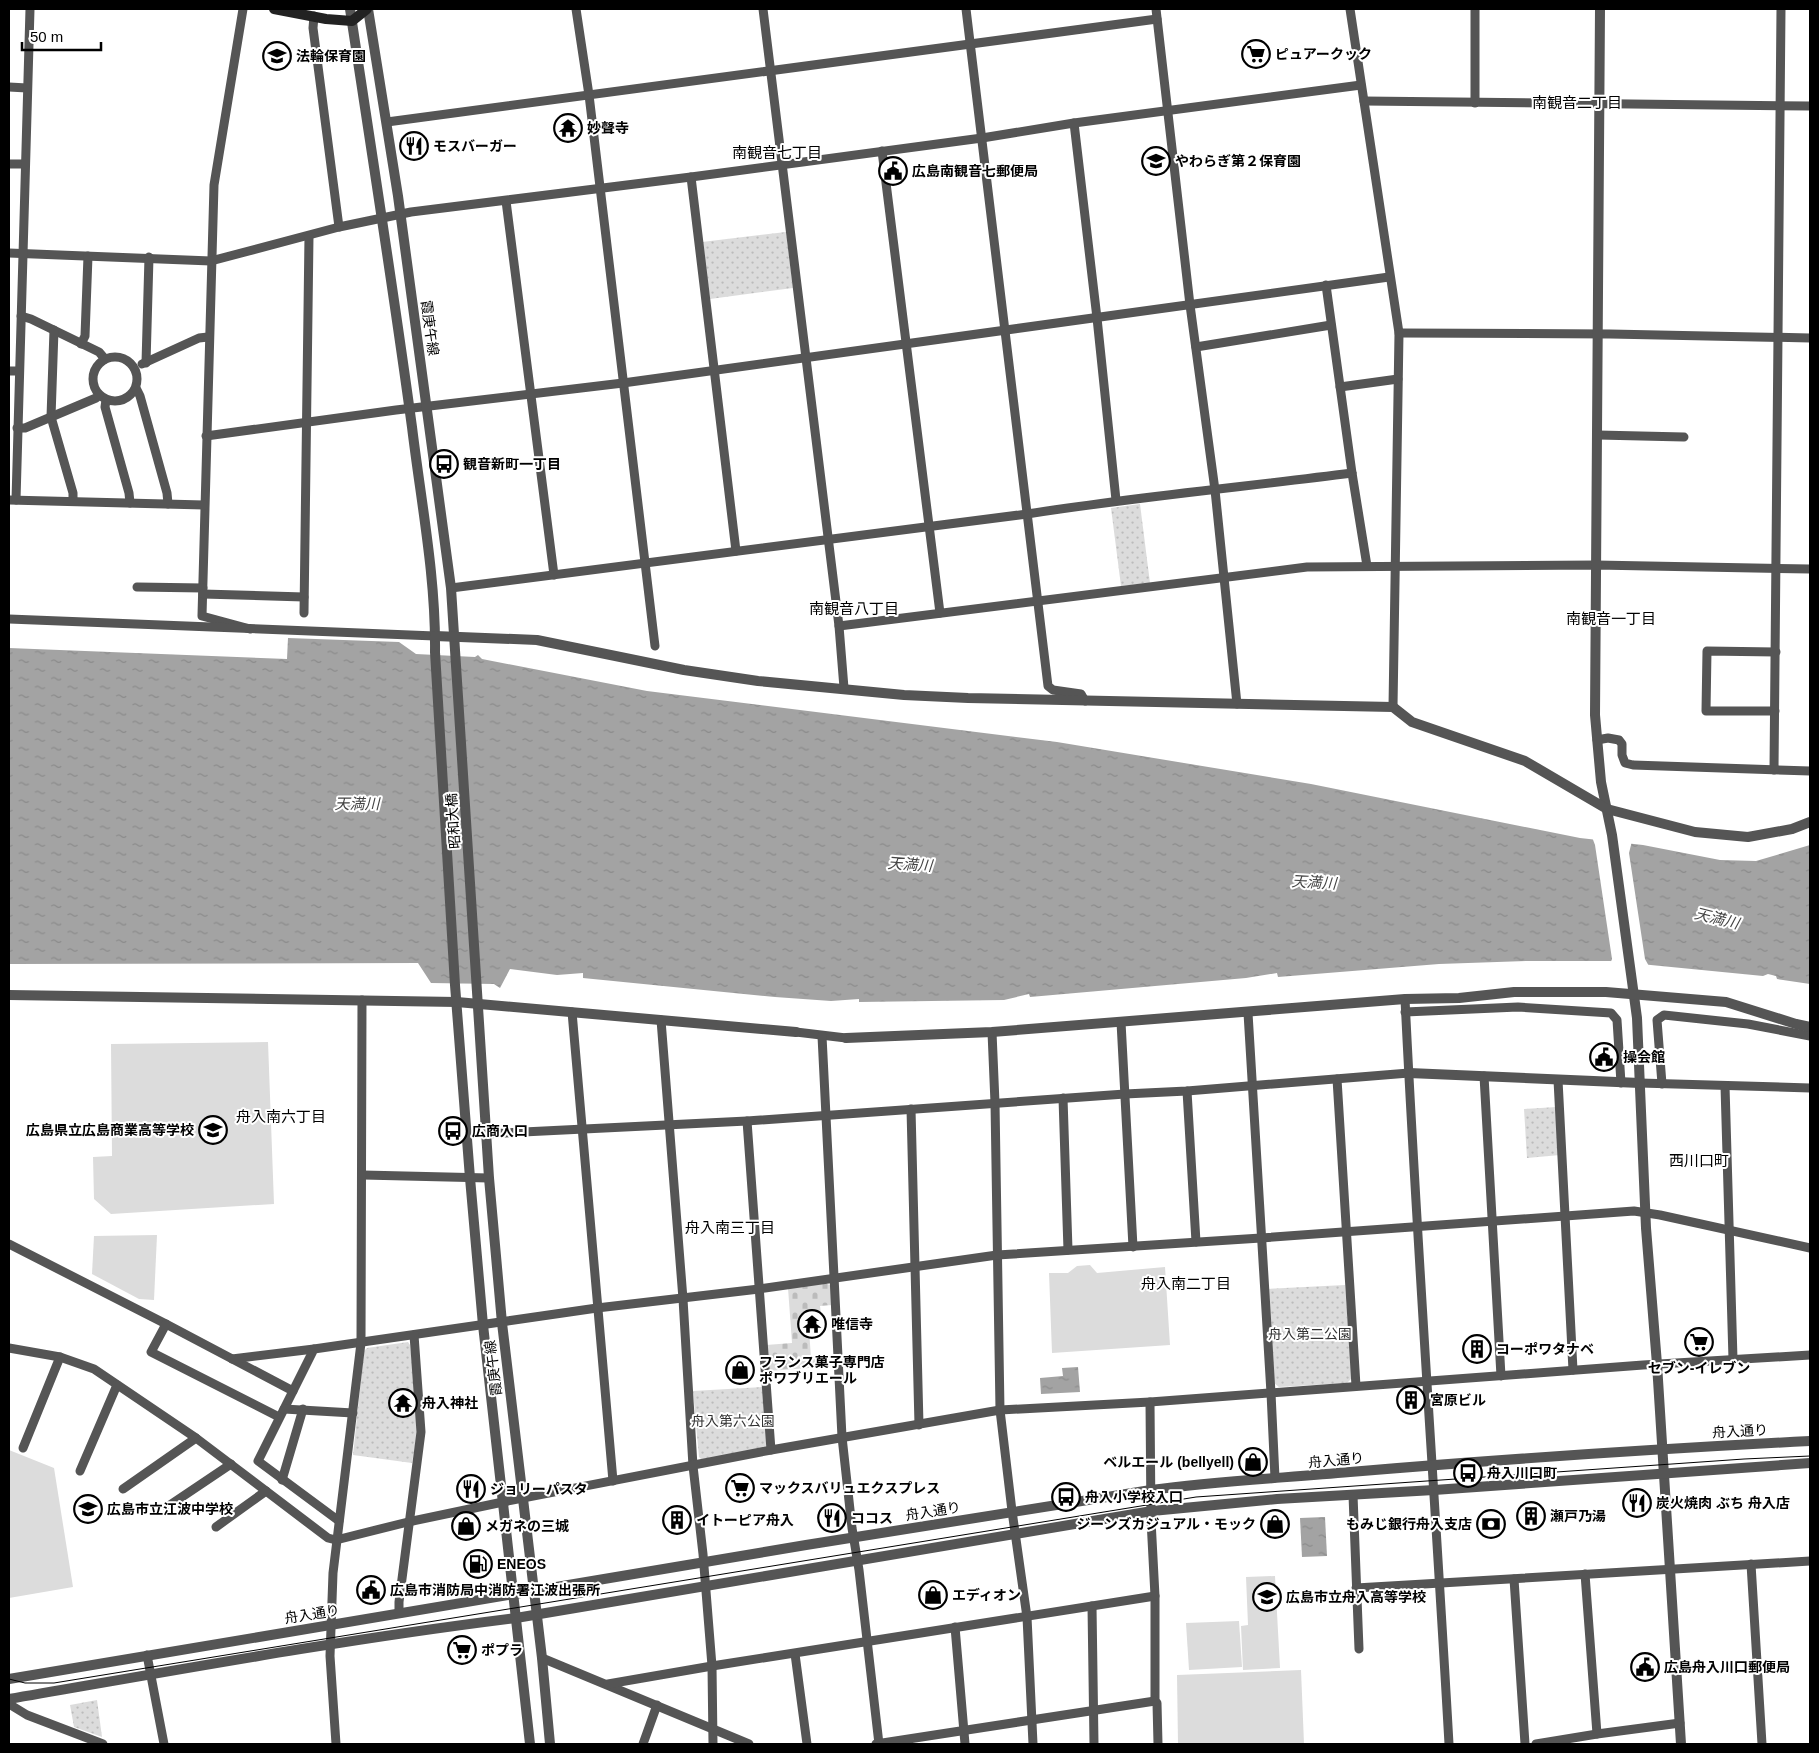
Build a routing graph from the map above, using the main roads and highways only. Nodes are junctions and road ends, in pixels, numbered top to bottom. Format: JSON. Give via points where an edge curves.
{"nodes":[{"id":1,"x":274,"y":9,"type":"edge"},
{"id":2,"x":368,"y":9,"type":"edge"}],
"edges":[{"from":1,"to":2,"type":"main road","via":[[352,21]]}]}
